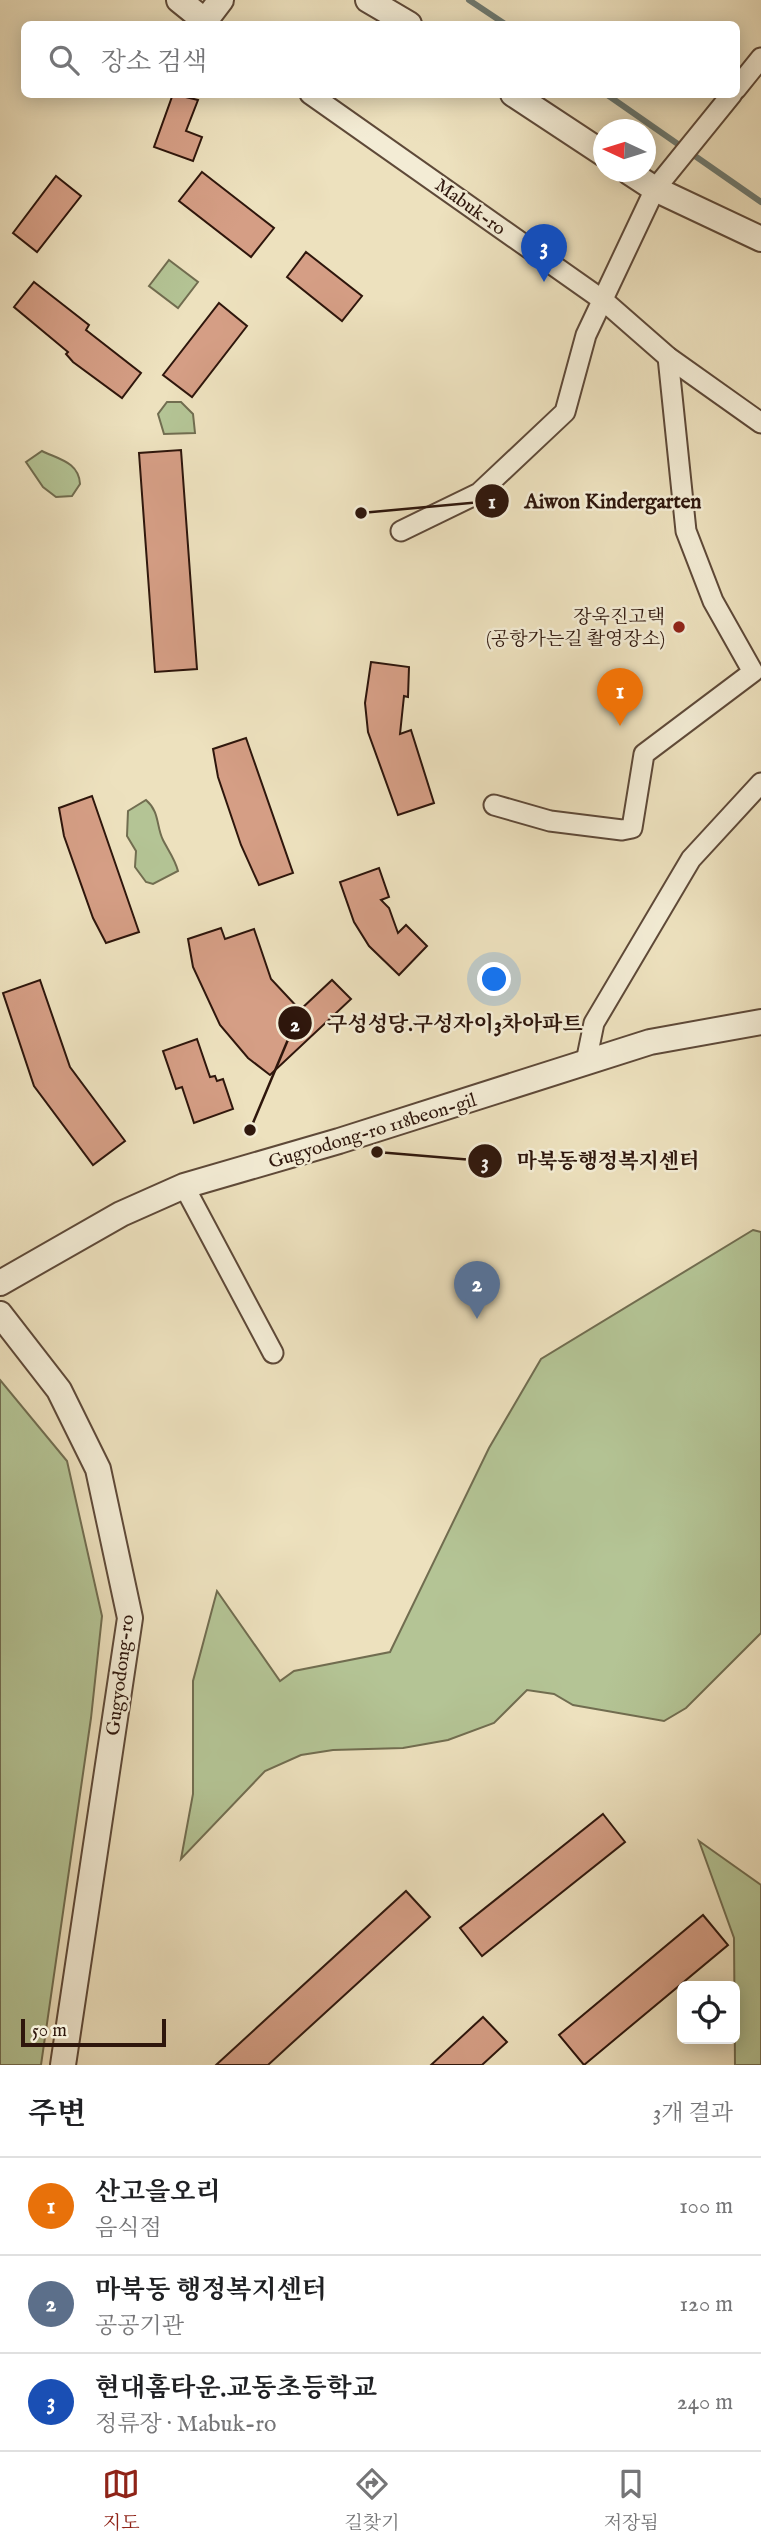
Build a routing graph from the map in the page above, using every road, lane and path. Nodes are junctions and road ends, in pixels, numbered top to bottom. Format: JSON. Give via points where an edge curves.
{"nodes":[{"id":1,"x":179,"y":0,"type":"edge"},
{"id":2,"x":221,"y":0,"type":"edge"},
{"id":3,"x":368,"y":0,"type":"edge"},
{"id":4,"x":205,"y":21,"type":"edge"},
{"id":5,"x":208,"y":21,"type":"edge"},
{"id":6,"x":404,"y":21,"type":"edge"},
{"id":7,"x":761,"y":58,"type":"edge"},
{"id":8,"x":740,"y":85,"type":"edge"},
{"id":9,"x":316,"y":98,"type":"edge"},
{"id":10,"x":519,"y":98,"type":"edge"},
{"id":11,"x":729,"y":98,"type":"edge"},
{"id":12,"x":593,"y":147,"type":"edge"},
{"id":13,"x":644,"y":182,"type":"edge"},
{"id":14,"x":655,"y":189,"type":"junction"},
{"id":15,"x":761,"y":239,"type":"edge"},
{"id":16,"x":604,"y":301,"type":"junction"},
{"id":17,"x":668,"y":357,"type":"junction"},
{"id":18,"x":761,"y":423,"type":"edge"},
{"id":19,"x":401,"y":531,"type":"dead end"},
{"id":20,"x":761,"y":783,"type":"edge"},
{"id":21,"x":495,"y":805,"type":"dead end"},
{"id":22,"x":761,"y":1022,"type":"edge"},
{"id":23,"x":586,"y":1062,"type":"junction"},
{"id":24,"x":184,"y":1186,"type":"junction"},
{"id":25,"x":0,"y":1283,"type":"edge"},
{"id":26,"x":0,"y":1314,"type":"edge"},
{"id":27,"x":273,"y":1353,"type":"dead end"},
{"id":28,"x":62,"y":2065,"type":"edge"}],
"edges":[{"from":1,"to":4,"type":"street"},
{"from":2,"to":5,"type":"street"},
{"from":3,"to":6,"type":"street"},
{"from":7,"to":8,"type":"street"},
{"from":9,"to":16,"type":"street","name":"Mabuk-ro"},
{"from":10,"to":12,"type":"street"},
{"from":11,"to":14,"type":"street"},
{"from":13,"to":14,"type":"street"},
{"from":14,"to":15,"type":"street"},
{"from":14,"to":16,"type":"street"},
{"from":16,"to":17,"type":"street","name":"Mabuk-ro"},
{"from":16,"to":19,"type":"street","via":[[586,335],[565,412],[479,494]]},
{"from":17,"to":18,"type":"street","name":"Mabuk-ro"},
{"from":17,"to":21,"type":"street","via":[[686,531],[713,601],[753,672],[644,754],[632,828],[550,821]]},
{"from":20,"to":23,"type":"street","via":[[691,859],[594,1023]]},
{"from":22,"to":23,"type":"street","name":"Gugyodong-ro 118beon-gil","via":[[650,1042]]},
{"from":23,"to":24,"type":"street","name":"Gugyodong-ro 118beon-gil"},
{"from":24,"to":25,"type":"street","name":"Gugyodong-ro 118beon-gil","via":[[121,1214]]},
{"from":24,"to":27,"type":"street"},
{"from":26,"to":28,"type":"street","name":"Gugyodong-ro","via":[[59,1390],[98,1469],[130,1618]]}]}
